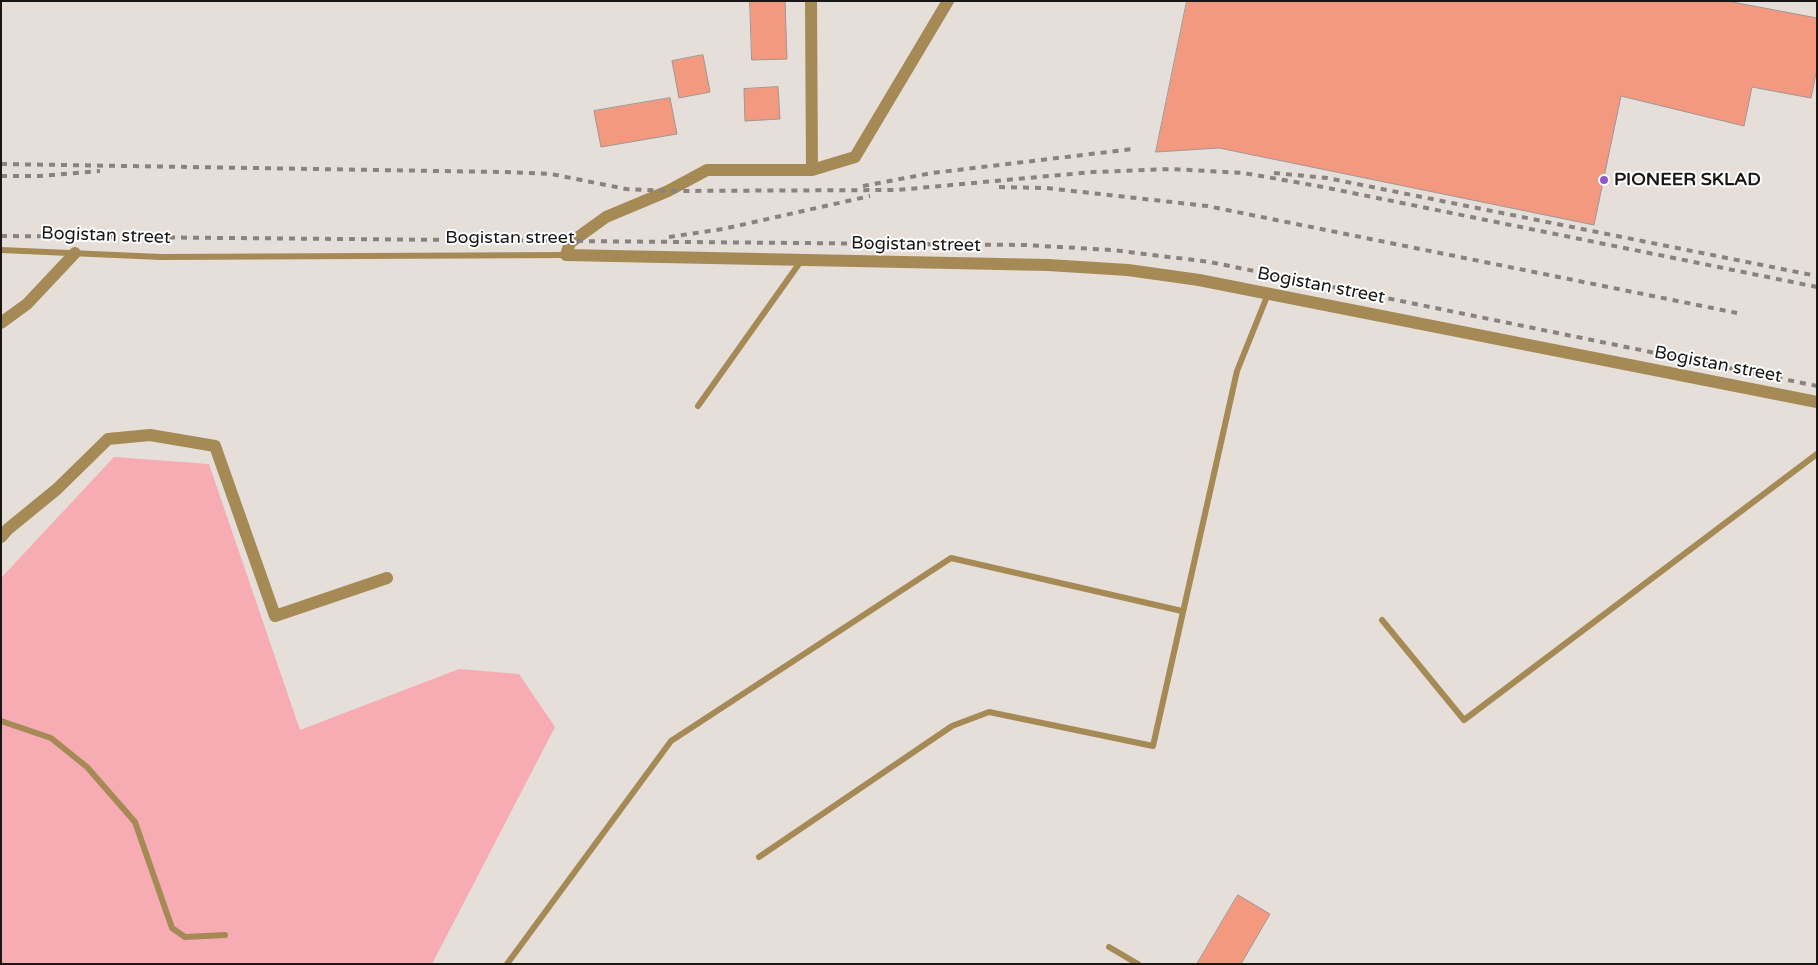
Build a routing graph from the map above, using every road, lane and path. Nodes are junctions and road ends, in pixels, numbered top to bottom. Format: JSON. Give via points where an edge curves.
{"nodes":[{"id":1,"x":811,"y":1,"type":"edge"},
{"id":2,"x":948,"y":1,"type":"edge"},
{"id":3,"x":812,"y":170,"type":"junction"},
{"id":4,"x":1,"y":250,"type":"edge"},
{"id":5,"x":75,"y":253,"type":"junction"},
{"id":6,"x":566,"y":255,"type":"junction"},
{"id":7,"x":801,"y":261,"type":"junction"},
{"id":8,"x":1268,"y":294,"type":"junction"},
{"id":9,"x":1,"y":323,"type":"edge"},
{"id":10,"x":1817,"y":402,"type":"edge"},
{"id":11,"x":698,"y":406,"type":"dead end"},
{"id":12,"x":1817,"y":454,"type":"edge"},
{"id":13,"x":1,"y":537,"type":"edge"},
{"id":14,"x":387,"y":578,"type":"dead end"},
{"id":15,"x":1182,"y":611,"type":"junction"},
{"id":16,"x":1382,"y":620,"type":"dead end"},
{"id":17,"x":1,"y":721,"type":"edge"},
{"id":18,"x":759,"y":857,"type":"dead end"},
{"id":19,"x":225,"y":935,"type":"dead end"},
{"id":20,"x":1109,"y":947,"type":"dead end"},
{"id":21,"x":507,"y":964,"type":"edge"},
{"id":22,"x":1138,"y":964,"type":"edge"}],
"edges":[{"from":1,"to":3,"type":"street"},
{"from":2,"to":3,"type":"street","via":[[855,157]]},
{"from":3,"to":6,"type":"street","via":[[707,170],[668,191],[606,217],[570,243]]},
{"from":4,"to":5,"type":"lane","name":"Bogistan street"},
{"from":5,"to":6,"type":"lane","name":"Bogistan street","via":[[161,257]]},
{"from":5,"to":9,"type":"street","via":[[27,304]]},
{"from":6,"to":7,"type":"street","name":"Bogistan street"},
{"from":7,"to":8,"type":"street","name":"Bogistan street","via":[[1048,265],[1128,270]]},
{"from":7,"to":11,"type":"lane"},
{"from":8,"to":10,"type":"street","name":"Bogistan street"},
{"from":8,"to":15,"type":"lane","via":[[1237,371]]},
{"from":12,"to":16,"type":"lane","via":[[1464,720]]},
{"from":13,"to":14,"type":"street","via":[[108,439],[150,435],[215,446],[275,616]]},
{"from":15,"to":18,"type":"lane","via":[[1153,746],[990,712],[952,726]]},
{"from":15,"to":21,"type":"lane","via":[[951,558],[671,741]]},
{"from":17,"to":19,"type":"lane","via":[[51,738],[88,767],[135,822],[172,928],[184,937]]},
{"from":20,"to":22,"type":"lane"}]}
